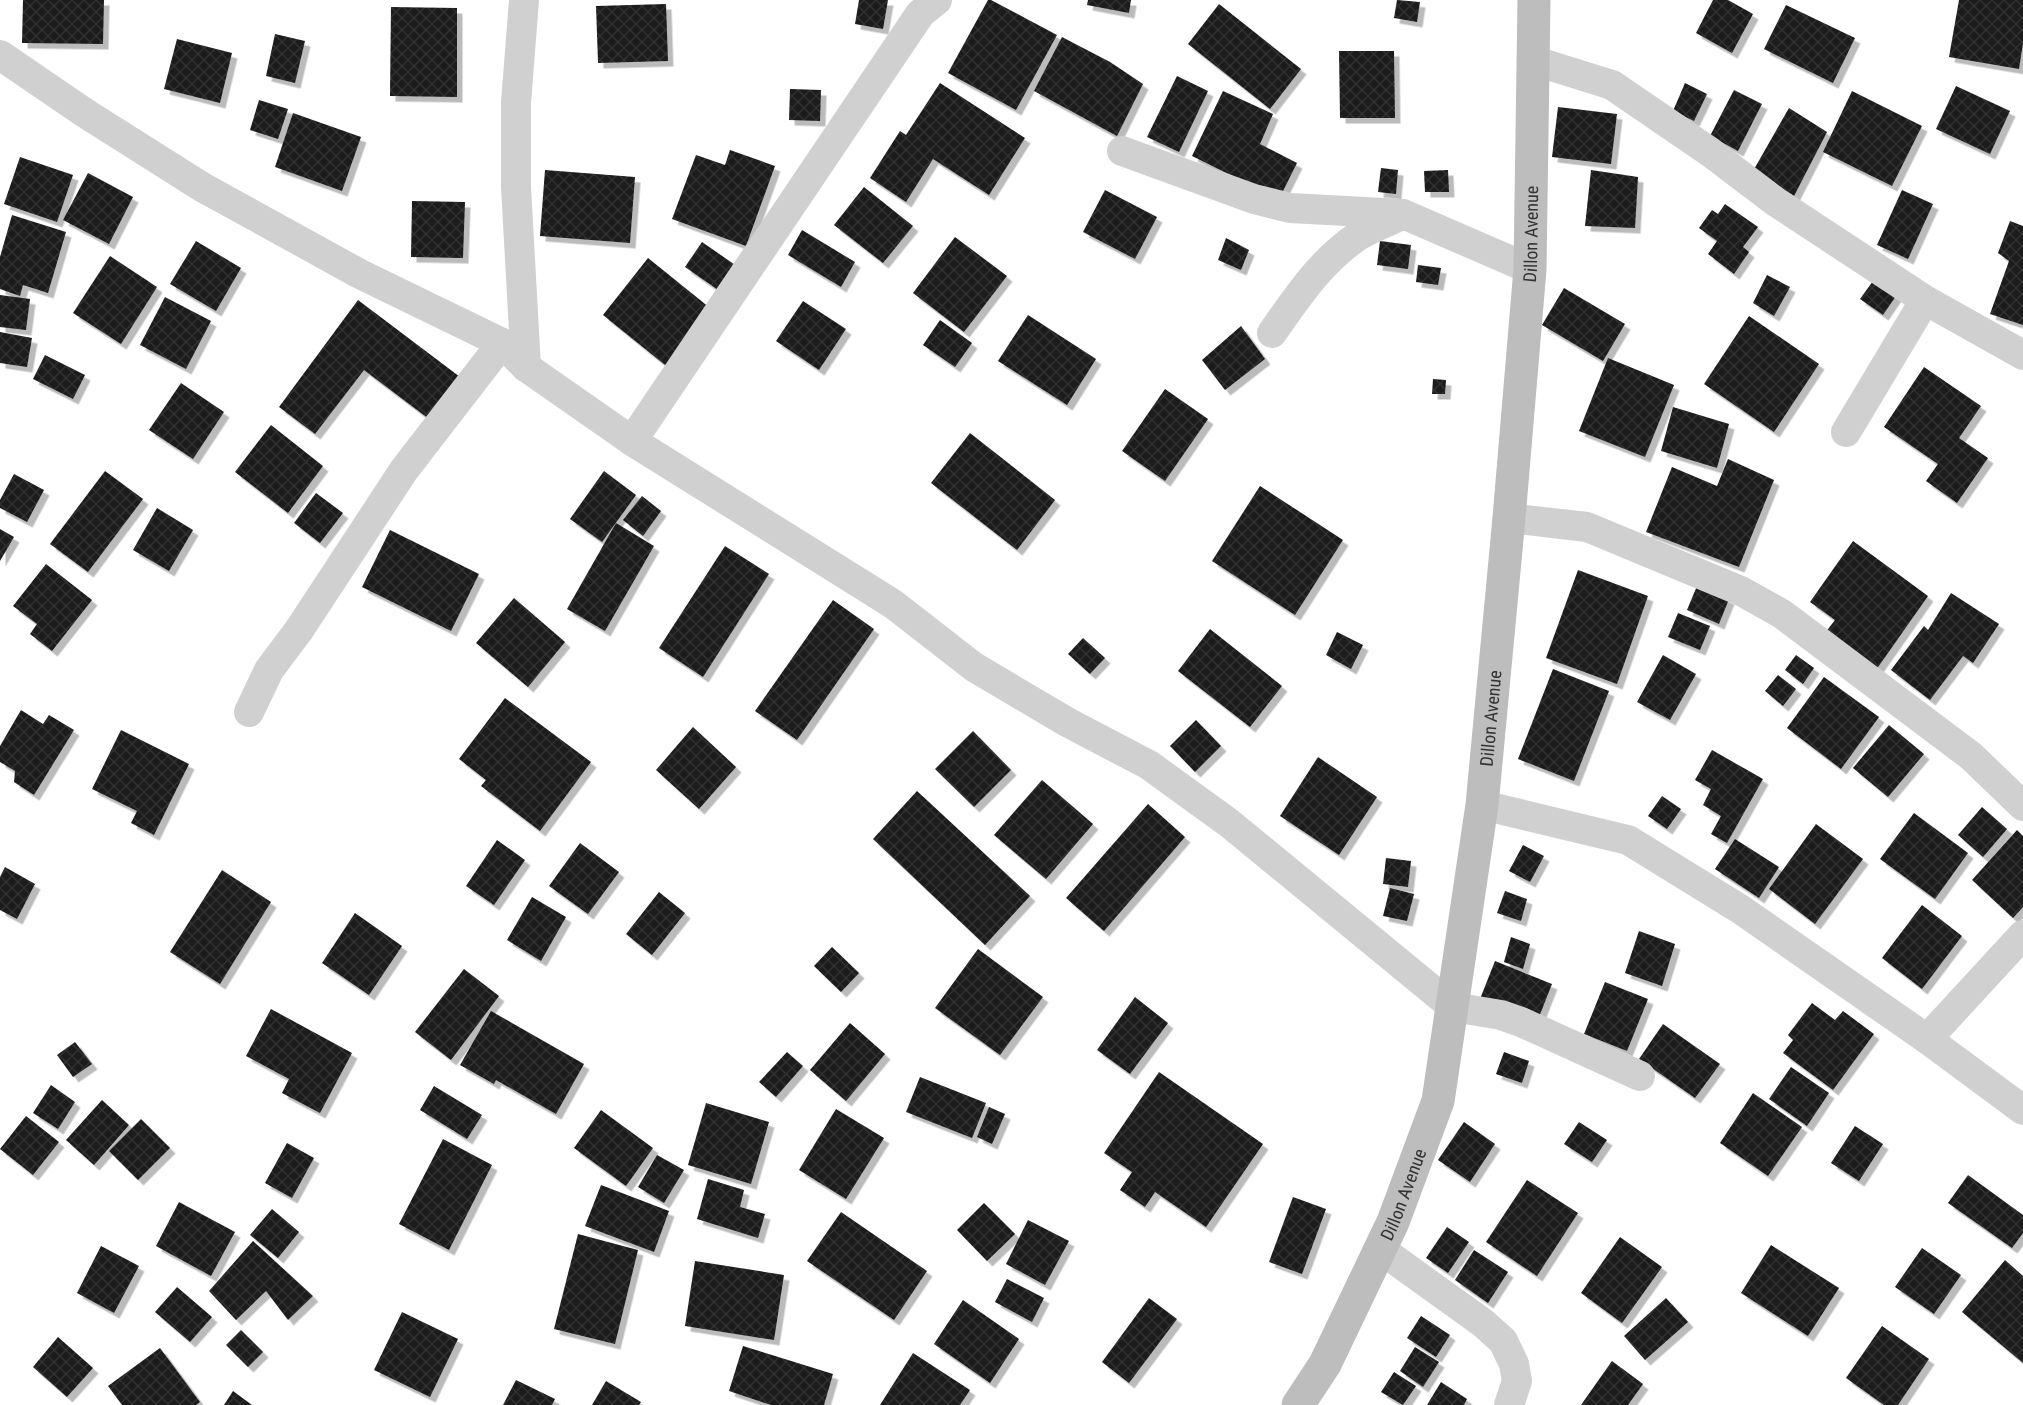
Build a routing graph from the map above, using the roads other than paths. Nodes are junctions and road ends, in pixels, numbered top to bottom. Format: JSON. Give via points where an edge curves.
{"nodes":[{"id":1,"x":524,"y":0,"type":"edge"},
{"id":2,"x":937,"y":0,"type":"edge"},
{"id":3,"x":1534,"y":0,"type":"edge"},
{"id":4,"x":0,"y":55,"type":"edge"},
{"id":5,"x":1532,"y":60,"type":"junction"},
{"id":6,"x":1122,"y":151,"type":"dead end"},
{"id":7,"x":1403,"y":214,"type":"junction"},
{"id":8,"x":1530,"y":268,"type":"junction"},
{"id":9,"x":1925,"y":300,"type":"junction"},
{"id":10,"x":1272,"y":333,"type":"dead end"},
{"id":11,"x":502,"y":343,"type":"junction"},
{"id":12,"x":2023,"y":355,"type":"edge"},
{"id":13,"x":526,"y":366,"type":"junction"},
{"id":14,"x":1846,"y":432,"type":"dead end"},
{"id":15,"x":632,"y":441,"type":"junction"},
{"id":16,"x":1509,"y":519,"type":"junction"},
{"id":17,"x":249,"y":712,"type":"dead end"},
{"id":18,"x":1482,"y":805,"type":"junction"},
{"id":19,"x":2023,"y":806,"type":"edge"},
{"id":20,"x":2023,"y":935,"type":"edge"},
{"id":21,"x":1453,"y":1007,"type":"junction"},
{"id":22,"x":1927,"y":1039,"type":"junction"},
{"id":23,"x":1640,"y":1076,"type":"dead end"},
{"id":24,"x":2023,"y":1110,"type":"edge"},
{"id":25,"x":1380,"y":1249,"type":"junction"},
{"id":26,"x":1298,"y":1405,"type":"edge"},
{"id":27,"x":1509,"y":1405,"type":"edge"}],
"edges":[{"from":1,"to":13,"type":"street","via":[[516,102],[516,187]]},
{"from":2,"to":15,"type":"street","via":[[921,14]]},
{"from":3,"to":5,"type":"street","name":"Dillon Avenue"},
{"from":4,"to":11,"type":"street","via":[[202,187],[360,274]]},
{"from":5,"to":8,"type":"street","name":"Dillon Avenue"},
{"from":5,"to":9,"type":"street","via":[[1612,85],[1776,202]]},
{"from":6,"to":7,"type":"street","via":[[1254,199],[1290,208]]},
{"from":7,"to":8,"type":"street"},
{"from":7,"to":10,"type":"street","via":[[1359,236],[1327,261]]},
{"from":8,"to":16,"type":"street","name":"Dillon Avenue"},
{"from":9,"to":12,"type":"street"},
{"from":9,"to":14,"type":"street"},
{"from":11,"to":13,"type":"street"},
{"from":11,"to":17,"type":"street","via":[[404,470],[269,670]]},
{"from":13,"to":15,"type":"street"},
{"from":15,"to":21,"type":"street","via":[[893,604],[974,667],[1149,765],[1229,823]]},
{"from":16,"to":18,"type":"street","name":"Dillon Avenue"},
{"from":16,"to":19,"type":"street","via":[[1587,527],[1741,591],[1782,614],[1971,756]]},
{"from":18,"to":21,"type":"street","name":"Dillon Avenue"},
{"from":18,"to":22,"type":"street","via":[[1628,840],[1740,909]]},
{"from":20,"to":22,"type":"street"},
{"from":21,"to":23,"type":"street","via":[[1521,1022]]},
{"from":21,"to":25,"type":"street","name":"Dillon Avenue","via":[[1438,1101]]},
{"from":22,"to":24,"type":"street"},
{"from":25,"to":26,"type":"street","name":"Dillon Avenue","via":[[1325,1364]]},
{"from":25,"to":27,"type":"street","via":[[1484,1323],[1503,1341],[1515,1364],[1517,1381]]}]}
